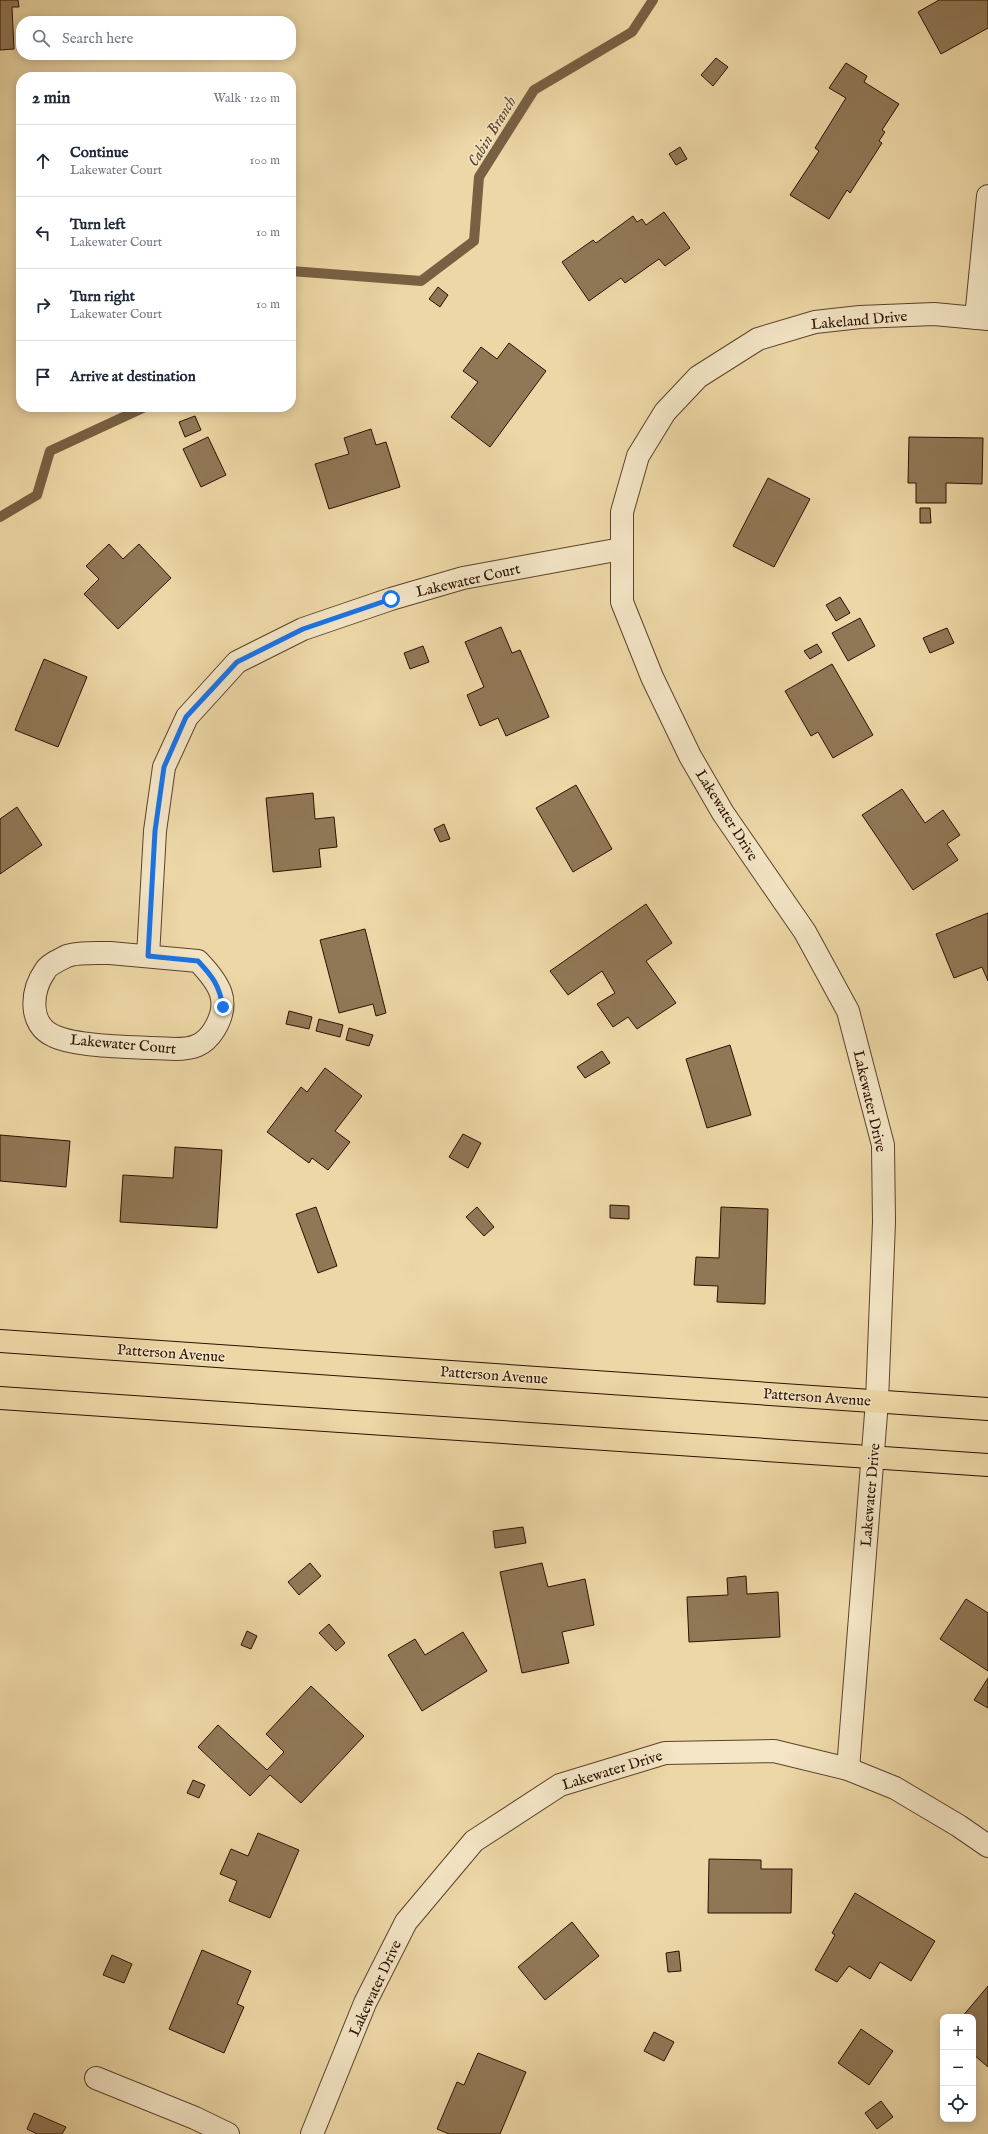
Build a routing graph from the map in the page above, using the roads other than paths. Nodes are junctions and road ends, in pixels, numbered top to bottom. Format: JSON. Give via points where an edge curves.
{"nodes":[{"id":1,"x":988,"y":196,"type":"edge"},
{"id":2,"x":982,"y":318,"type":"edge"},
{"id":3,"x":621,"y":549,"type":"junction"},
{"id":4,"x":148,"y":956,"type":"junction"},
{"id":5,"x":0,"y":1341,"type":"edge"},
{"id":6,"x":0,"y":1398,"type":"edge"},
{"id":7,"x":877,"y":1401,"type":"junction"},
{"id":8,"x":988,"y":1409,"type":"edge"},
{"id":9,"x":874,"y":1457,"type":"junction"},
{"id":10,"x":988,"y":1465,"type":"edge"},
{"id":11,"x":848,"y":1769,"type":"junction"},
{"id":12,"x":988,"y":1846,"type":"edge"},
{"id":13,"x":96,"y":2078,"type":"dead end"},
{"id":14,"x":228,"y":2134,"type":"edge"},
{"id":15,"x":312,"y":2134,"type":"edge"}],
"edges":[{"from":1,"to":2,"type":"street"},
{"from":2,"to":3,"type":"street","name":"Lakeland Drive","via":[[934,314],[815,322],[758,339],[698,377],[665,412],[638,456],[622,512]]},
{"from":3,"to":4,"type":"street","name":"Lakewater Court","via":[[463,578],[391,599],[303,629],[237,662],[186,717],[164,767],[155,831]]},
{"from":3,"to":7,"type":"street","name":"Lakewater Drive","via":[[622,602],[652,677],[690,756],[723,813],[805,932],[848,1011],[883,1145],[884,1222]]},
{"from":4,"to":4,"type":"street","name":"Lakewater Court","via":[[198,961],[213,977],[220,992],[223,1012],[222,1018],[203,1044],[191,1049],[175,1049],[78,1043],[54,1036],[36,1020],[35,988],[45,969],[69,955],[110,953]]},
{"from":5,"to":7,"type":"main road","name":"Patterson Avenue"},
{"from":6,"to":9,"type":"main road"},
{"from":7,"to":8,"type":"main road","name":"Patterson Avenue"},
{"from":7,"to":9,"type":"street","name":"Lakewater Drive"},
{"from":9,"to":10,"type":"main road"},
{"from":9,"to":11,"type":"street","name":"Lakewater Drive"},
{"from":11,"to":12,"type":"street","via":[[895,1788]]},
{"from":11,"to":15,"type":"street","name":"Lakewater Drive","via":[[774,1751],[666,1753],[560,1785],[474,1841],[406,1922],[364,2003]]},
{"from":13,"to":14,"type":"street"}]}
